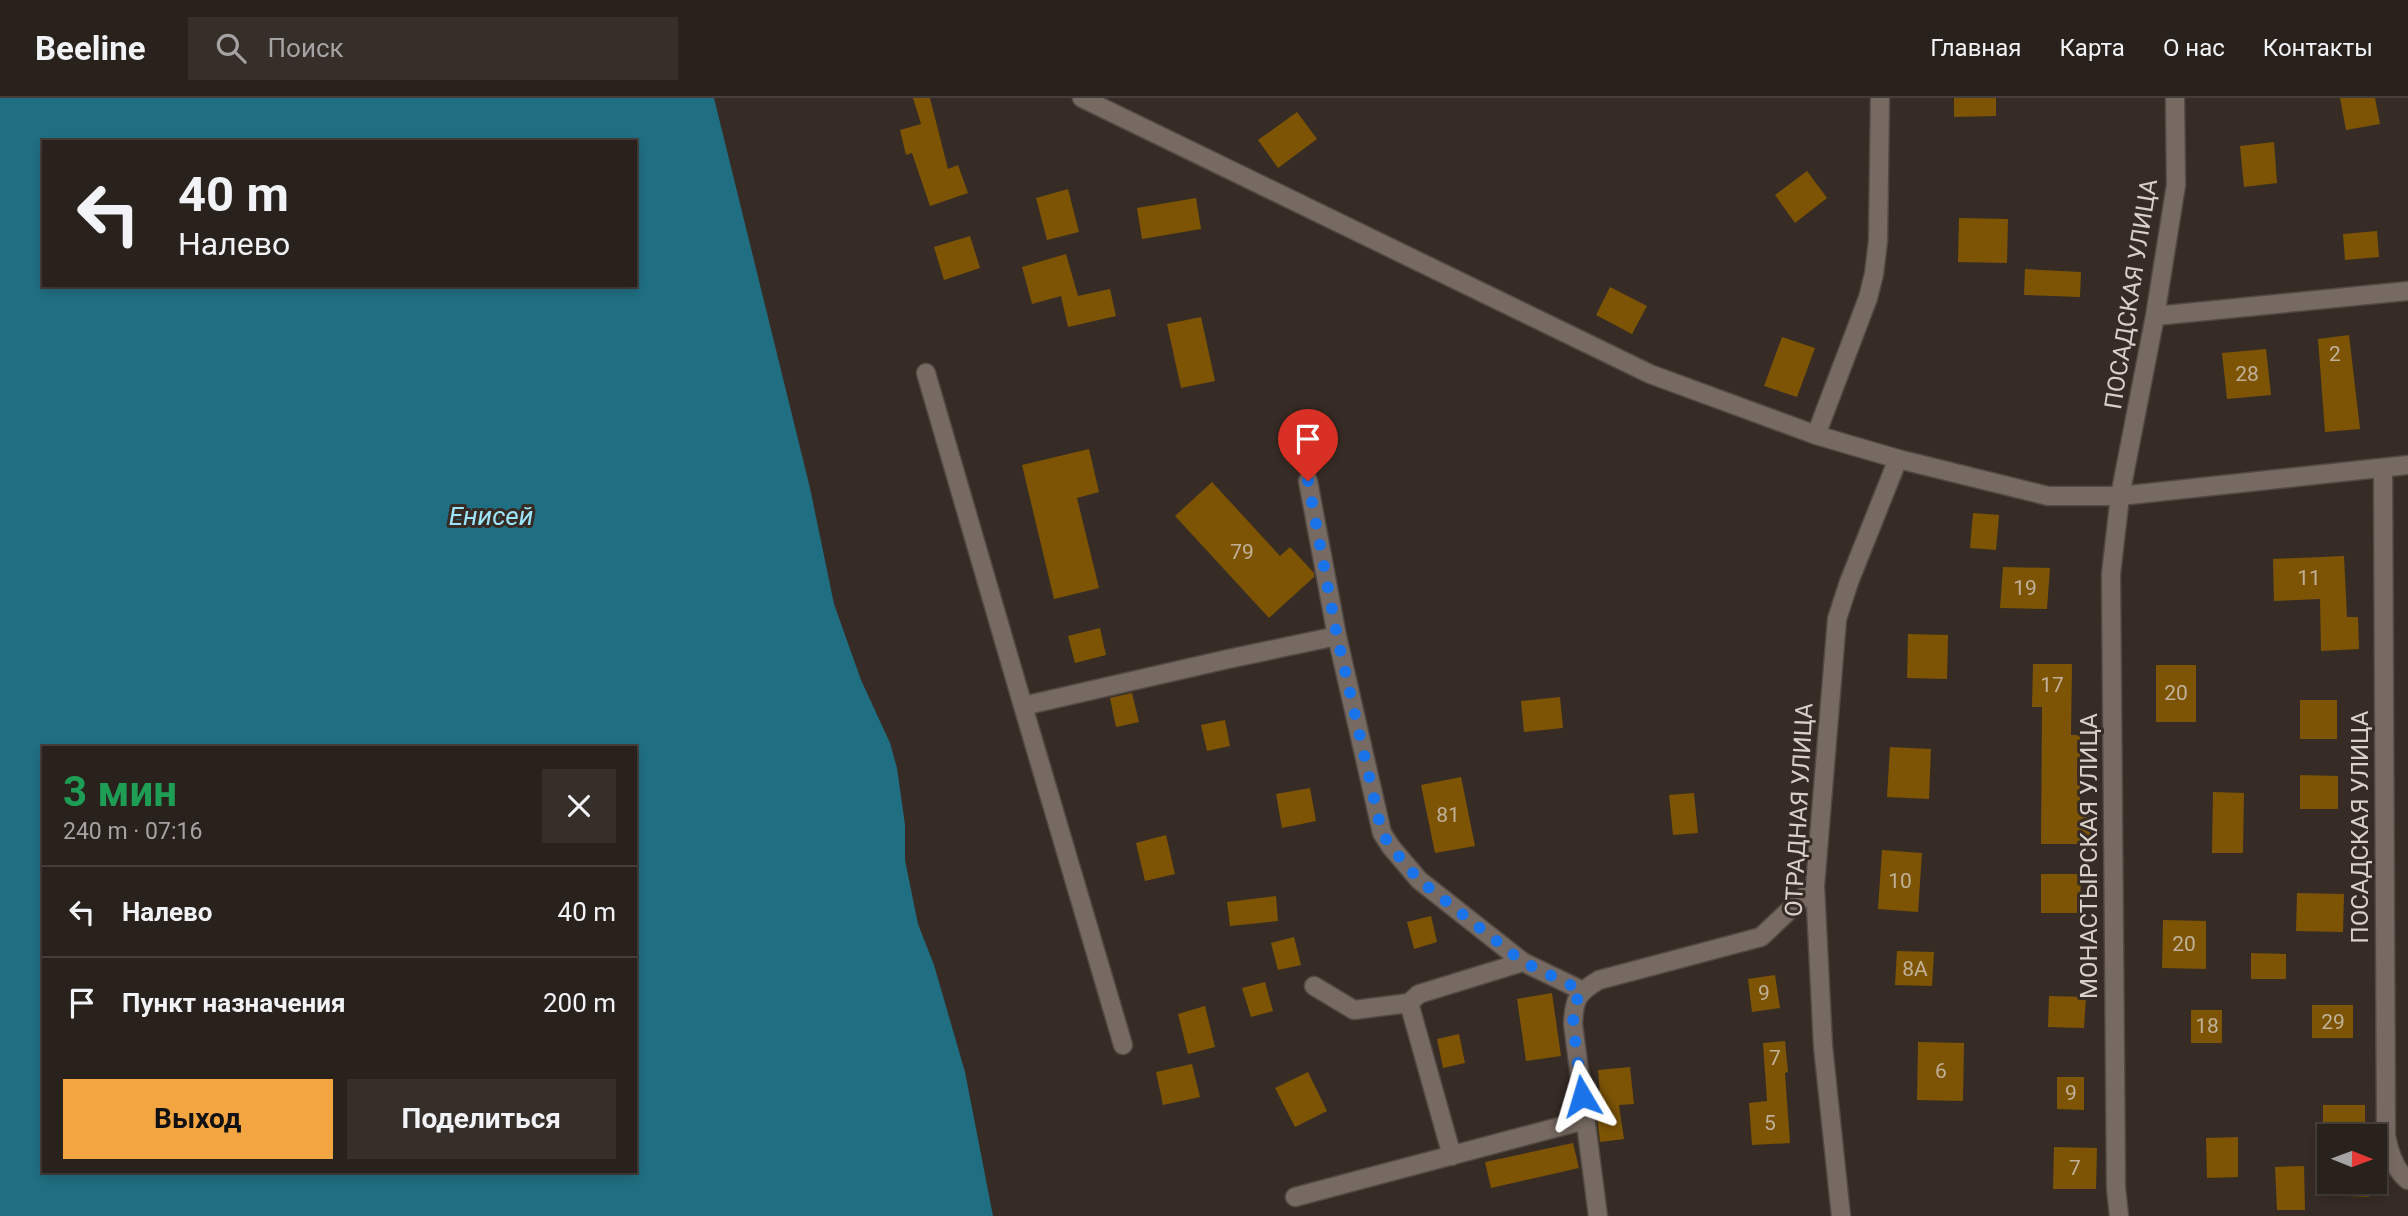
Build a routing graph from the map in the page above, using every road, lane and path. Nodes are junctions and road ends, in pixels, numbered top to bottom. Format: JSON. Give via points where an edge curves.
{"nodes":[{"id":1,"x":1082,"y":98,"type":"edge"},
{"id":2,"x":1880,"y":98,"type":"edge"},
{"id":3,"x":2175,"y":98,"type":"edge"},
{"id":4,"x":2408,"y":291,"type":"edge"},
{"id":5,"x":2155,"y":316,"type":"junction"},
{"id":6,"x":926,"y":373,"type":"dead end"},
{"id":7,"x":1816,"y":435,"type":"junction"},
{"id":8,"x":1898,"y":458,"type":"junction"},
{"id":9,"x":2408,"y":465,"type":"edge"},
{"id":10,"x":2383,"y":468,"type":"junction"},
{"id":11,"x":1308,"y":481,"type":"dead end"},
{"id":12,"x":2120,"y":496,"type":"junction"},
{"id":13,"x":1337,"y":636,"type":"junction"},
{"id":14,"x":1024,"y":706,"type":"junction"},
{"id":15,"x":1815,"y":886,"type":"junction"},
{"id":16,"x":1523,"y":962,"type":"junction"},
{"id":17,"x":1314,"y":986,"type":"dead end"},
{"id":18,"x":1581,"y":990,"type":"junction"},
{"id":19,"x":1409,"y":1003,"type":"junction"},
{"id":20,"x":1123,"y":1045,"type":"dead end"},
{"id":21,"x":1585,"y":1120,"type":"junction"},
{"id":22,"x":1451,"y":1156,"type":"junction"},
{"id":23,"x":2408,"y":1180,"type":"edge"},
{"id":24,"x":1295,"y":1197,"type":"dead end"},
{"id":25,"x":1598,"y":1216,"type":"edge"},
{"id":26,"x":1841,"y":1216,"type":"edge"},
{"id":27,"x":2119,"y":1216,"type":"edge"}],
"edges":[{"from":1,"to":7,"type":"street","via":[[1650,374]]},
{"from":2,"to":7,"type":"street","via":[[1874,274]]},
{"from":3,"to":5,"type":"street","name":"ПОСАДСКАЯ УЛИЦА","via":[[2176,185]]},
{"from":4,"to":5,"type":"street"},
{"from":5,"to":12,"type":"street","name":"ПОСАДСКАЯ УЛИЦА"},
{"from":6,"to":14,"type":"street"},
{"from":7,"to":8,"type":"street"},
{"from":8,"to":12,"type":"street","via":[[2048,496]]},
{"from":8,"to":15,"type":"street","name":"ОТРАДНАЯ УЛИЦА","via":[[1837,620]]},
{"from":9,"to":10,"type":"street"},
{"from":10,"to":12,"type":"street"},
{"from":10,"to":23,"type":"street","name":"ПОСАДСКАЯ УЛИЦА","via":[[2386,1136],[2389,1151]]},
{"from":11,"to":13,"type":"street"},
{"from":12,"to":27,"type":"street","name":"МОНАСТЫРСКАЯ УЛИЦА","via":[[2111,574]]},
{"from":13,"to":14,"type":"street"},
{"from":13,"to":16,"type":"street","via":[[1382,833],[1419,880]]},
{"from":14,"to":20,"type":"street"},
{"from":15,"to":18,"type":"street","via":[[1762,937],[1598,980]]},
{"from":15,"to":26,"type":"street","name":"ОТРАДНАЯ УЛИЦА","via":[[1823,1046]]},
{"from":16,"to":18,"type":"street"},
{"from":16,"to":19,"type":"street","via":[[1419,994]]},
{"from":17,"to":19,"type":"street","via":[[1354,1010]]},
{"from":18,"to":21,"type":"street","via":[[1573,1024]]},
{"from":19,"to":22,"type":"street"},
{"from":21,"to":22,"type":"street"},
{"from":21,"to":25,"type":"street"},
{"from":22,"to":24,"type":"street"}]}
